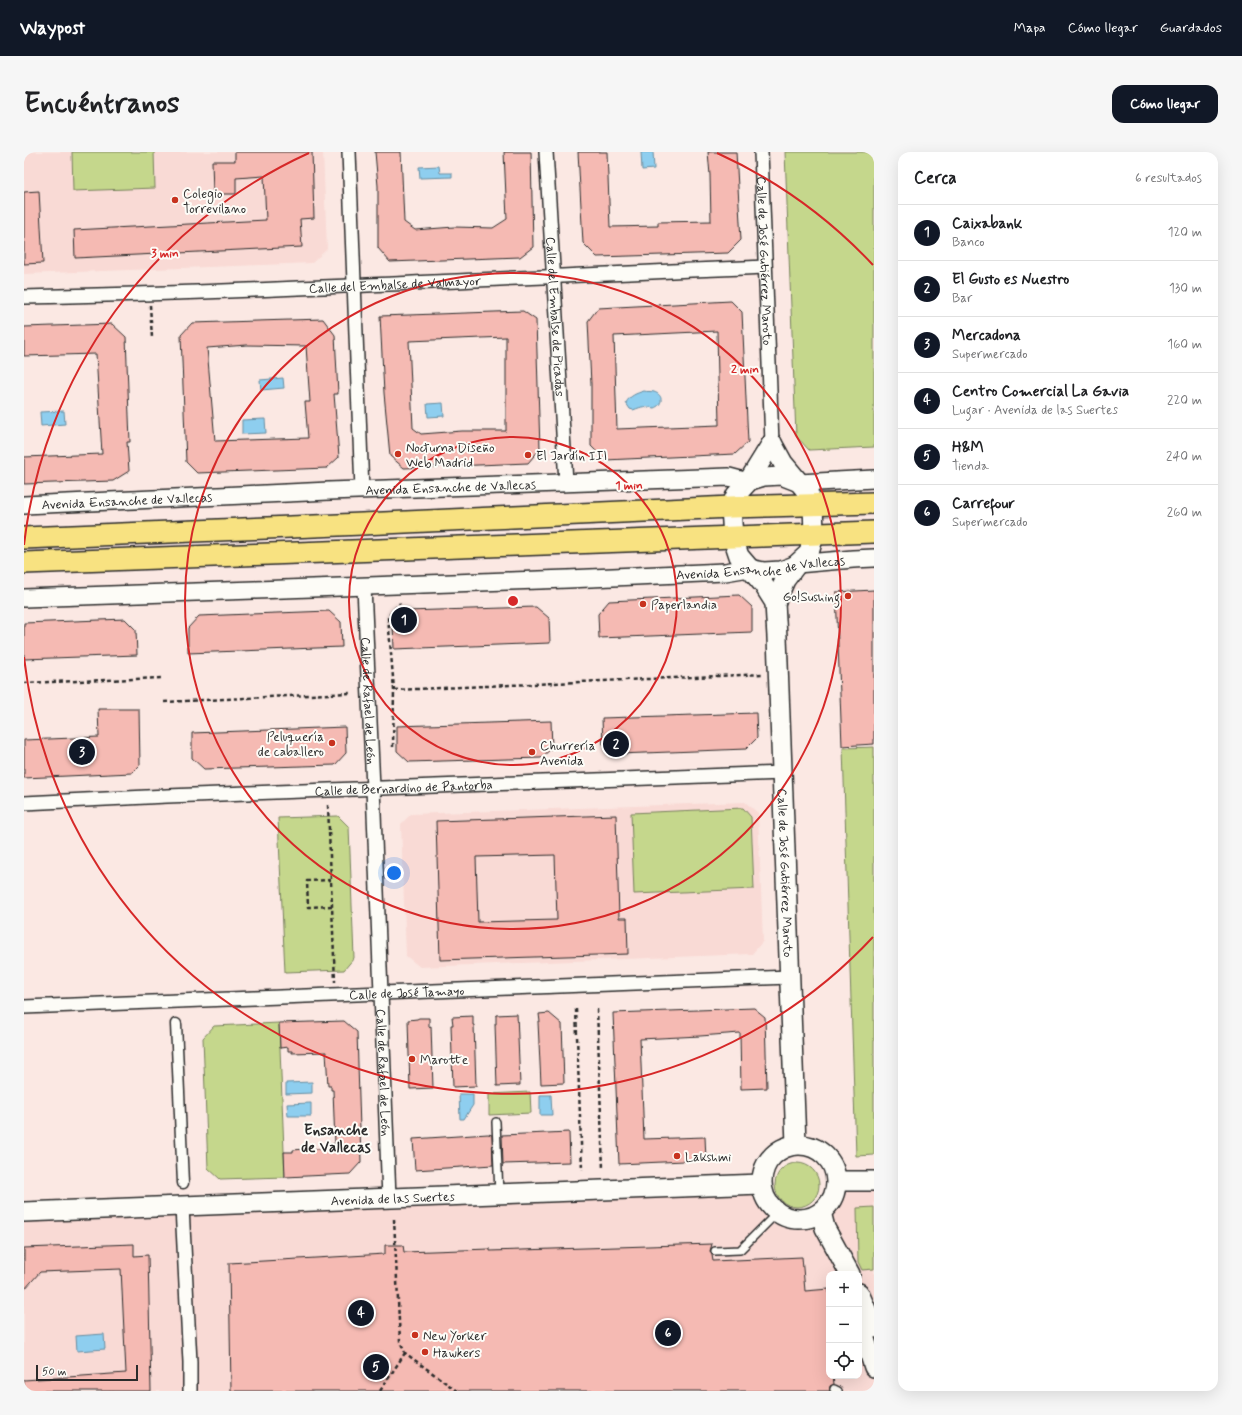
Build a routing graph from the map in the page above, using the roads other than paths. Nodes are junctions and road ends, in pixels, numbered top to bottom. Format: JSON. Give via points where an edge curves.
{"nodes":[{"id":1,"x":349,"y":152,"type":"edge"},
{"id":2,"x":546,"y":152,"type":"edge"},
{"id":3,"x":761,"y":152,"type":"edge"},
{"id":4,"x":765,"y":267,"type":"junction"},
{"id":5,"x":554,"y":276,"type":"junction"},
{"id":6,"x":354,"y":287,"type":"junction"},
{"id":7,"x":24,"y":297,"type":"edge"},
{"id":8,"x":772,"y":443,"type":"junction"},
{"id":9,"x":874,"y":479,"type":"edge"},
{"id":10,"x":566,"y":482,"type":"junction"},
{"id":11,"x":748,"y":482,"type":"junction"},
{"id":12,"x":799,"y":484,"type":"junction"},
{"id":13,"x":362,"y":490,"type":"junction"},
{"id":14,"x":874,"y":503,"type":"edge"},
{"id":15,"x":813,"y":504,"type":"junction"},
{"id":16,"x":24,"y":505,"type":"edge"},
{"id":17,"x":731,"y":507,"type":"junction"},
{"id":18,"x":874,"y":532,"type":"edge"},
{"id":19,"x":814,"y":535,"type":"junction"},
{"id":20,"x":24,"y":538,"type":"edge"},
{"id":21,"x":732,"y":538,"type":"junction"},
{"id":22,"x":874,"y":558,"type":"edge"},
{"id":23,"x":24,"y":563,"type":"edge"},
{"id":24,"x":797,"y":564,"type":"junction"},
{"id":25,"x":749,"y":568,"type":"junction"},
{"id":26,"x":364,"y":587,"type":"junction"},
{"id":27,"x":24,"y":598,"type":"edge"},
{"id":28,"x":775,"y":603,"type":"junction"},
{"id":29,"x":782,"y":773,"type":"junction"},
{"id":30,"x":373,"y":788,"type":"junction"},
{"id":31,"x":24,"y":803,"type":"edge"},
{"id":32,"x":790,"y":977,"type":"junction"},
{"id":33,"x":381,"y":993,"type":"junction"},
{"id":34,"x":24,"y":1007,"type":"edge"},
{"id":35,"x":176,"y":1024,"type":"dead end"},
{"id":36,"x":496,"y":1122,"type":"dead end"},
{"id":37,"x":796,"y":1144,"type":"junction"},
{"id":38,"x":874,"y":1180,"type":"edge"},
{"id":39,"x":837,"y":1181,"type":"junction"},
{"id":40,"x":183,"y":1183,"type":"dead end"},
{"id":41,"x":761,"y":1184,"type":"junction"},
{"id":42,"x":499,"y":1194,"type":"junction"},
{"id":43,"x":389,"y":1198,"type":"junction"},
{"id":44,"x":182,"y":1207,"type":"junction"},
{"id":45,"x":24,"y":1212,"type":"edge"},
{"id":46,"x":777,"y":1213,"type":"junction"},
{"id":47,"x":813,"y":1216,"type":"junction"},
{"id":48,"x":715,"y":1251,"type":"dead end"},
{"id":49,"x":835,"y":1271,"type":"edge"},
{"id":50,"x":848,"y":1271,"type":"edge"},
{"id":51,"x":861,"y":1307,"type":"edge"},
{"id":52,"x":863,"y":1325,"type":"edge"},
{"id":53,"x":874,"y":1367,"type":"edge"},
{"id":54,"x":190,"y":1391,"type":"edge"}],
"edges":[{"from":1,"to":6,"type":"street"},
{"from":2,"to":5,"type":"street","name":"Calle del Embalse de Picadas"},
{"from":3,"to":4,"type":"street","name":"Calle de José Gutiérrez Maroto"},
{"from":4,"to":5,"type":"street","name":"Calle del Embalse de Valmayor"},
{"from":4,"to":8,"type":"street","name":"Calle de José Gutiérrez Maroto"},
{"from":5,"to":6,"type":"street","name":"Calle del Embalse de Valmayor"},
{"from":5,"to":10,"type":"street","name":"Calle del Embalse de Picadas"},
{"from":6,"to":7,"type":"street","name":"Calle del Embalse de Valmayor"},
{"from":6,"to":13,"type":"street"},
{"from":8,"to":11,"type":"main road"},
{"from":8,"to":12,"type":"main road","name":"Calle de José Gutiérrez Maroto"},
{"from":9,"to":12,"type":"street"},
{"from":10,"to":11,"type":"street","name":"Avenida Ensanche de Vallecas","via":[[729,477]]},
{"from":10,"to":13,"type":"street","name":"Avenida Ensanche de Vallecas"},
{"from":11,"to":12,"type":"street","via":[[764,476],[781,476]]},
{"from":11,"to":17,"type":"main road","via":[[736,495]]},
{"from":12,"to":15,"type":"main road","name":"Calle de José Gutiérrez Maroto","via":[[808,493]]},
{"from":13,"to":16,"type":"street","name":"Avenida Ensanche de Vallecas"},
{"from":14,"to":15,"type":"main road"},
{"from":15,"to":17,"type":"main road"},
{"from":15,"to":19,"type":"main road","name":"Calle de José Gutiérrez Maroto"},
{"from":17,"to":20,"type":"main road"},
{"from":17,"to":21,"type":"main road","name":"Calle de José Gutiérrez Maroto"},
{"from":18,"to":19,"type":"main road","name":"Avenida Ensanche de Vallecas"},
{"from":19,"to":21,"type":"main road","name":"Avenida Ensanche de Vallecas"},
{"from":19,"to":24,"type":"main road","name":"Calle de José Gutiérrez Maroto","via":[[809,553]]},
{"from":21,"to":23,"type":"main road","name":"Avenida Ensanche de Vallecas"},
{"from":21,"to":25,"type":"main road","name":"Calle de José Gutiérrez Maroto","via":[[739,556]]},
{"from":22,"to":24,"type":"street","name":"Avenida Ensanche de Vallecas"},
{"from":24,"to":25,"type":"street","name":"Avenida Ensanche de Vallecas","via":[[781,570],[764,571]]},
{"from":24,"to":28,"type":"main road","name":"Calle de José Gutiérrez Maroto","via":[[785,580]]},
{"from":25,"to":26,"type":"street","name":"Avenida Ensanche de Vallecas","via":[[696,574]]},
{"from":25,"to":28,"type":"main road","name":"Calle de José Gutiérrez Maroto"},
{"from":26,"to":27,"type":"street","name":"Avenida Ensanche de Vallecas"},
{"from":26,"to":30,"type":"street","name":"Calle de Rafael de León"},
{"from":28,"to":29,"type":"main road","name":"Calle de José Gutiérrez Maroto"},
{"from":29,"to":30,"type":"street","name":"Calle de Bernardino de Pantorba"},
{"from":29,"to":32,"type":"main road","name":"Calle de José Gutiérrez Maroto"},
{"from":30,"to":31,"type":"street","name":"Calle de Bernardino de Pantorba"},
{"from":30,"to":33,"type":"street","name":"Calle de Rafael de León"},
{"from":32,"to":33,"type":"street","name":"Calle de José Tamayo"},
{"from":32,"to":37,"type":"main road","name":"Calle de José Gutiérrez Maroto"},
{"from":33,"to":34,"type":"street","name":"Calle de José Tamayo"},
{"from":33,"to":43,"type":"street","name":"Calle de Rafael de León"},
{"from":35,"to":40,"type":"street"},
{"from":36,"to":42,"type":"lane"},
{"from":37,"to":39,"type":"main road","via":[[811,1146],[824,1154],[833,1166]]},
{"from":37,"to":41,"type":"main road","via":[[782,1148],[770,1156],[763,1169]]},
{"from":38,"to":39,"type":"main road"},
{"from":39,"to":47,"type":"main road","via":[[830,1203]]},
{"from":41,"to":42,"type":"main road","name":"Avenida de las Suertes"},
{"from":41,"to":46,"type":"main road","via":[[763,1195]]},
{"from":42,"to":43,"type":"main road","name":"Avenida de las Suertes"},
{"from":43,"to":44,"type":"main road","name":"Avenida de las Suertes"},
{"from":44,"to":45,"type":"main road","name":"Avenida de las Suertes"},
{"from":44,"to":54,"type":"street"},
{"from":46,"to":47,"type":"main road","via":[[795,1219]]},
{"from":46,"to":48,"type":"lane","via":[[740,1250]]},
{"from":47,"to":49,"type":"main road"},
{"from":47,"to":50,"type":"main road","via":[[825,1228]]},
{"from":51,"to":52,"type":"main road"},
{"from":52,"to":53,"type":"main road"}]}
